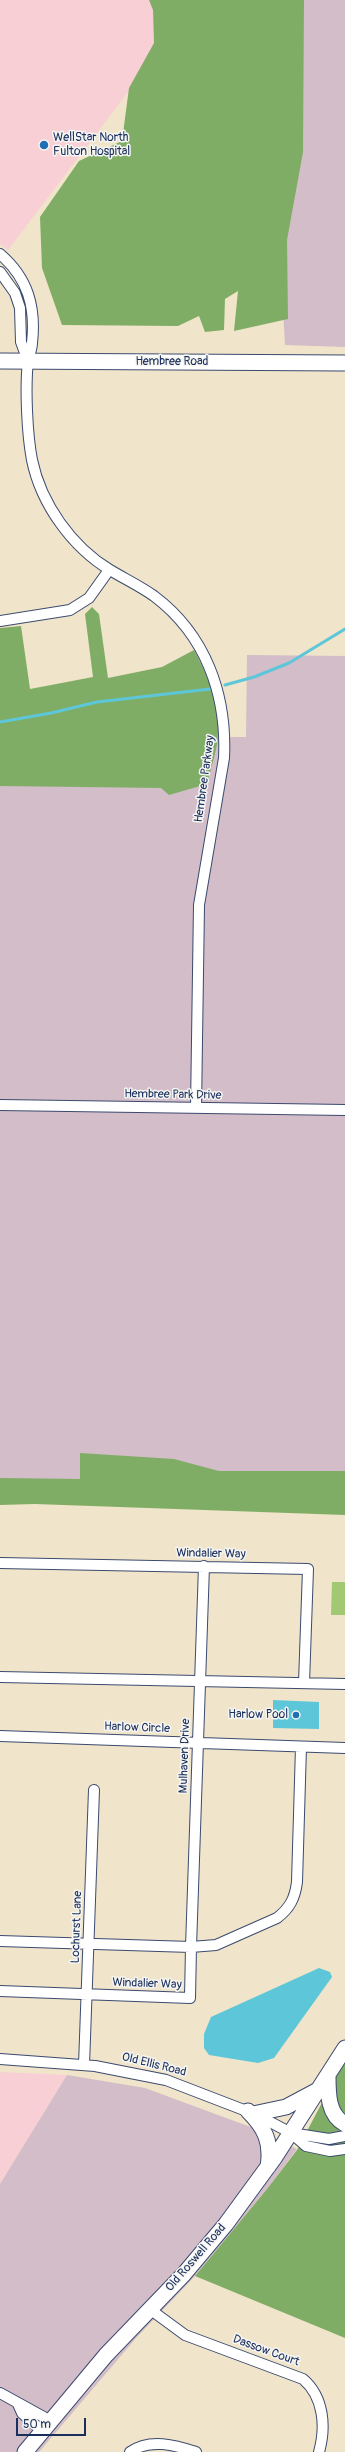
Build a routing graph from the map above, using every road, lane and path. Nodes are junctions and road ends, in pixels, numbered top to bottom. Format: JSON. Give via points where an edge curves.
{"nodes":[{"id":1,"x":0,"y":254,"type":"edge"},
{"id":2,"x":0,"y":272,"type":"edge"},
{"id":3,"x":0,"y":361,"type":"edge"},
{"id":4,"x":28,"y":361,"type":"junction"},
{"id":5,"x":345,"y":363,"type":"edge"},
{"id":6,"x":109,"y":570,"type":"junction"},
{"id":7,"x":0,"y":621,"type":"edge"},
{"id":8,"x":0,"y":1105,"type":"edge"},
{"id":9,"x":196,"y":1108,"type":"junction"},
{"id":10,"x":345,"y":1110,"type":"edge"},
{"id":11,"x":0,"y":1563,"type":"edge"},
{"id":12,"x":204,"y":1566,"type":"junction"},
{"id":13,"x":0,"y":1677,"type":"edge"},
{"id":14,"x":200,"y":1681,"type":"junction"},
{"id":15,"x":304,"y":1683,"type":"junction"},
{"id":16,"x":345,"y":1684,"type":"edge"},
{"id":17,"x":0,"y":1736,"type":"edge"},
{"id":18,"x":198,"y":1743,"type":"junction"},
{"id":19,"x":301,"y":1748,"type":"junction"},
{"id":20,"x":345,"y":1748,"type":"edge"},
{"id":21,"x":94,"y":1790,"type":"dead end"},
{"id":22,"x":0,"y":1941,"type":"edge"},
{"id":23,"x":89,"y":1944,"type":"junction"},
{"id":24,"x":191,"y":1947,"type":"junction"},
{"id":25,"x":0,"y":1992,"type":"edge"},
{"id":26,"x":87,"y":1995,"type":"junction"},
{"id":27,"x":345,"y":2048,"type":"edge"},
{"id":28,"x":0,"y":2059,"type":"edge"},
{"id":29,"x":84,"y":2065,"type":"junction"},
{"id":30,"x":324,"y":2082,"type":"junction"},
{"id":31,"x":250,"y":2112,"type":"junction"},
{"id":32,"x":345,"y":2124,"type":"edge"},
{"id":33,"x":292,"y":2133,"type":"junction"},
{"id":34,"x":345,"y":2136,"type":"edge"},
{"id":35,"x":345,"y":2149,"type":"edge"},
{"id":36,"x":268,"y":2167,"type":"junction"},
{"id":37,"x":151,"y":2310,"type":"junction"},
{"id":38,"x":0,"y":2393,"type":"edge"},
{"id":39,"x":45,"y":2425,"type":"junction"},
{"id":40,"x":25,"y":2452,"type":"edge"},
{"id":41,"x":130,"y":2452,"type":"edge"},
{"id":42,"x":196,"y":2452,"type":"edge"},
{"id":43,"x":319,"y":2452,"type":"edge"}],
"edges":[{"from":1,"to":4,"type":"street","via":[[17,271],[27,287],[31,304],[32,331]]},
{"from":2,"to":4,"type":"street","via":[[15,293],[20,308],[21,342]]},
{"from":3,"to":4,"type":"street","name":"Hembree Road"},
{"from":4,"to":5,"type":"street","name":"Hembree Road"},
{"from":4,"to":6,"type":"street","name":"Hembree Parkway","via":[[28,437],[40,485],[51,510],[67,532],[86,552]]},
{"from":6,"to":7,"type":"street","via":[[89,598],[75,608]]},
{"from":6,"to":9,"type":"street","name":"Hembree Parkway","via":[[154,597],[186,628],[210,666],[223,709],[224,758],[199,905]]},
{"from":8,"to":9,"type":"street","name":"Hembree Park Drive"},
{"from":9,"to":10,"type":"street","name":"Hembree Park Drive"},
{"from":11,"to":12,"type":"street","name":"Windalier Way"},
{"from":12,"to":14,"type":"street","name":"Mulhaven Drive"},
{"from":12,"to":15,"type":"street","name":"Windalier Way","via":[[308,1569]]},
{"from":13,"to":14,"type":"street"},
{"from":14,"to":15,"type":"street"},
{"from":14,"to":18,"type":"street","name":"Mulhaven Drive"},
{"from":15,"to":16,"type":"street"},
{"from":17,"to":18,"type":"street","name":"Harlow Circle"},
{"from":18,"to":19,"type":"street","name":"Harlow Circle"},
{"from":18,"to":24,"type":"street","name":"Mulhaven Drive"},
{"from":19,"to":20,"type":"street","name":"Harlow Circle"},
{"from":19,"to":24,"type":"street","via":[[297,1882],[290,1905],[277,1918],[224,1942]]},
{"from":21,"to":23,"type":"street","name":"Lochurst Lane"},
{"from":22,"to":23,"type":"street"},
{"from":23,"to":24,"type":"street"},
{"from":23,"to":26,"type":"street","name":"Lochurst Lane"},
{"from":24,"to":26,"type":"street","name":"Windalier Way","via":[[190,1998]]},
{"from":25,"to":26,"type":"street","name":"Windalier Way"},
{"from":26,"to":29,"type":"street","name":"Lochurst Lane"},
{"from":27,"to":30,"type":"street","name":"Old Roswell Road"},
{"from":28,"to":29,"type":"street","name":"Old Ellis Road"},
{"from":29,"to":31,"type":"street","name":"Old Ellis Road","via":[[166,2080]]},
{"from":30,"to":31,"type":"street","via":[[286,2108]]},
{"from":30,"to":32,"type":"street","via":[[336,2118]]},
{"from":30,"to":33,"type":"street","name":"Old Roswell Road"},
{"from":31,"to":33,"type":"street","name":"Old Ellis Road"},
{"from":31,"to":36,"type":"street","via":[[265,2131],[270,2151]]},
{"from":33,"to":34,"type":"street","via":[[329,2139]]},
{"from":33,"to":35,"type":"street","via":[[306,2146],[318,2150]]},
{"from":33,"to":36,"type":"street","name":"Old Roswell Road"},
{"from":36,"to":37,"type":"street","name":"Old Roswell Road","via":[[216,2236]]},
{"from":37,"to":39,"type":"street","name":"Old Roswell Road","via":[[106,2355]]},
{"from":37,"to":43,"type":"street","name":"Dassow Court","via":[[185,2335],[304,2379],[317,2394],[321,2405]]},
{"from":38,"to":39,"type":"street","via":[[18,2404],[22,2413]]},
{"from":39,"to":40,"type":"street","name":"Old Roswell Road"},
{"from":41,"to":42,"type":"street","via":[[153,2444],[166,2444]]}]}
